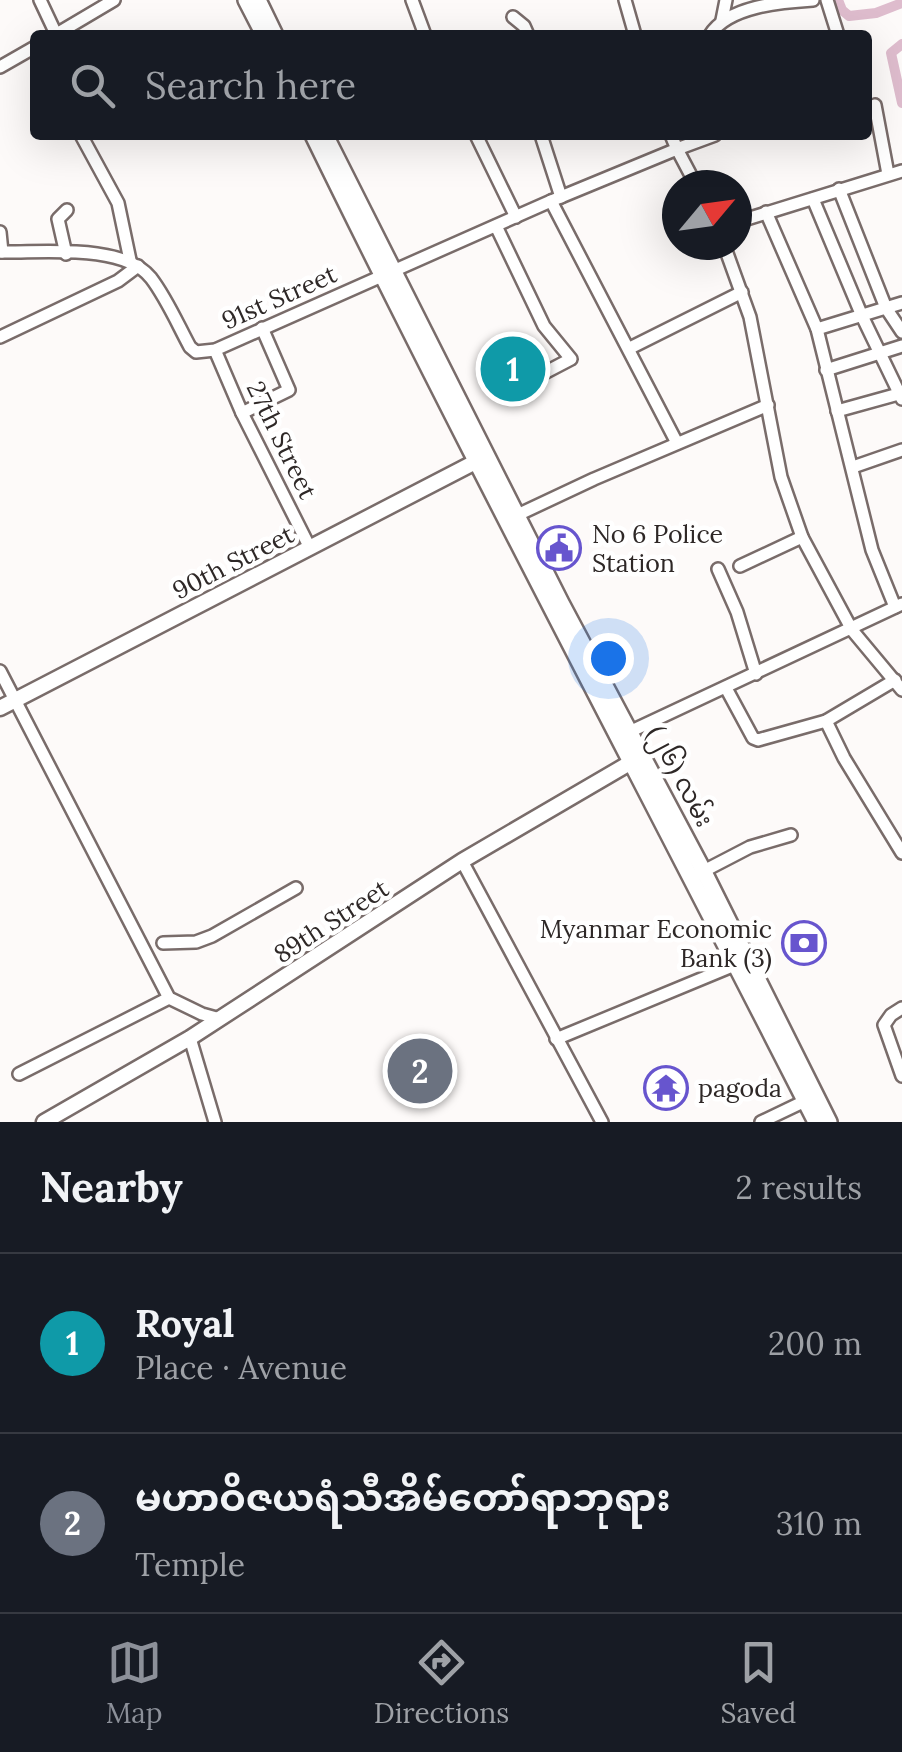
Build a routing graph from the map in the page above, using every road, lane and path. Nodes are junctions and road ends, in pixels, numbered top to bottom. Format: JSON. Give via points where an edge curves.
{"nodes":[{"id":1,"x":40,"y":0,"type":"edge"},
{"id":2,"x":114,"y":0,"type":"edge"},
{"id":3,"x":246,"y":0,"type":"edge"},
{"id":4,"x":258,"y":0,"type":"edge"},
{"id":5,"x":413,"y":0,"type":"edge"},
{"id":6,"x":726,"y":0,"type":"edge"},
{"id":7,"x":813,"y":0,"type":"edge"},
{"id":8,"x":827,"y":0,"type":"edge"},
{"id":9,"x":628,"y":2,"type":"edge"},
{"id":10,"x":513,"y":17,"type":"dead end"},
{"id":11,"x":722,"y":20,"type":"junction"},
{"id":12,"x":54,"y":30,"type":"edge"},
{"id":13,"x":64,"y":30,"type":"edge"},
{"id":14,"x":261,"y":30,"type":"edge"},
{"id":15,"x":273,"y":30,"type":"edge"},
{"id":16,"x":423,"y":30,"type":"edge"},
{"id":17,"x":526,"y":30,"type":"edge"},
{"id":18,"x":634,"y":30,"type":"edge"},
{"id":19,"x":714,"y":30,"type":"edge"},
{"id":20,"x":836,"y":30,"type":"edge"},
{"id":21,"x":30,"y":52,"type":"edge"},
{"id":22,"x":0,"y":67,"type":"edge"},
{"id":23,"x":875,"y":105,"type":"dead end"},
{"id":24,"x":84,"y":140,"type":"edge"},
{"id":25,"x":316,"y":140,"type":"edge"},
{"id":26,"x":327,"y":140,"type":"edge"},
{"id":27,"x":478,"y":140,"type":"edge"},
{"id":28,"x":542,"y":140,"type":"edge"},
{"id":29,"x":673,"y":140,"type":"edge"},
{"id":30,"x":702,"y":140,"type":"edge"},
{"id":31,"x":677,"y":150,"type":"junction"},
{"id":32,"x":688,"y":170,"type":"edge"},
{"id":33,"x":902,"y":171,"type":"edge"},
{"id":34,"x":888,"y":174,"type":"junction"},
{"id":35,"x":839,"y":189,"type":"junction"},
{"id":36,"x":556,"y":199,"type":"junction"},
{"id":37,"x":812,"y":199,"type":"junction"},
{"id":38,"x":67,"y":210,"type":"dead end"},
{"id":39,"x":766,"y":212,"type":"junction"},
{"id":40,"x":516,"y":217,"type":"junction"},
{"id":41,"x":752,"y":217,"type":"edge"},
{"id":42,"x":496,"y":226,"type":"junction"},
{"id":43,"x":0,"y":232,"type":"edge"},
{"id":44,"x":1,"y":252,"type":"edge"},
{"id":45,"x":66,"y":254,"type":"junction"},
{"id":46,"x":730,"y":260,"type":"edge"},
{"id":47,"x":134,"y":263,"type":"junction"},
{"id":48,"x":388,"y":274,"type":"junction"},
{"id":49,"x":742,"y":292,"type":"junction"},
{"id":50,"x":902,"y":304,"type":"edge"},
{"id":51,"x":886,"y":308,"type":"junction"},
{"id":52,"x":862,"y":316,"type":"junction"},
{"id":53,"x":262,"y":328,"type":"junction"},
{"id":54,"x":817,"y":329,"type":"junction"},
{"id":55,"x":902,"y":332,"type":"edge"},
{"id":56,"x":0,"y":336,"type":"edge"},
{"id":57,"x":902,"y":346,"type":"edge"},
{"id":58,"x":630,"y":348,"type":"junction"},
{"id":59,"x":215,"y":350,"type":"junction"},
{"id":60,"x":882,"y":355,"type":"junction"},
{"id":61,"x":826,"y":370,"type":"junction"},
{"id":62,"x":502,"y":395,"type":"dead end"},
{"id":63,"x":901,"y":395,"type":"edge"},
{"id":64,"x":768,"y":405,"type":"junction"},
{"id":65,"x":837,"y":411,"type":"junction"},
{"id":66,"x":242,"y":413,"type":"junction"},
{"id":67,"x":677,"y":443,"type":"junction"},
{"id":68,"x":902,"y":450,"type":"edge"},
{"id":69,"x":481,"y":459,"type":"junction"},
{"id":70,"x":853,"y":467,"type":"junction"},
{"id":71,"x":512,"y":518,"type":"junction"},
{"id":72,"x":802,"y":537,"type":"junction"},
{"id":73,"x":310,"y":548,"type":"junction"},
{"id":74,"x":740,"y":566,"type":"dead end"},
{"id":75,"x":718,"y":569,"type":"dead end"},
{"id":76,"x":898,"y":605,"type":"edge"},
{"id":77,"x":852,"y":630,"type":"junction"},
{"id":78,"x":0,"y":671,"type":"edge"},
{"id":79,"x":756,"y":674,"type":"junction"},
{"id":80,"x":899,"y":685,"type":"edge"},
{"id":81,"x":726,"y":688,"type":"junction"},
{"id":82,"x":16,"y":700,"type":"junction"},
{"id":83,"x":0,"y":708,"type":"edge"},
{"id":84,"x":826,"y":720,"type":"junction"},
{"id":85,"x":624,"y":734,"type":"junction"},
{"id":86,"x":638,"y":759,"type":"junction"},
{"id":87,"x":791,"y":835,"type":"dead end"},
{"id":88,"x":902,"y":852,"type":"edge"},
{"id":89,"x":462,"y":861,"type":"junction"},
{"id":90,"x":698,"y":874,"type":"junction"},
{"id":91,"x":296,"y":888,"type":"dead end"},
{"id":92,"x":163,"y":944,"type":"dead end"},
{"id":93,"x":742,"y":962,"type":"junction"},
{"id":94,"x":168,"y":998,"type":"junction"},
{"id":95,"x":902,"y":1008,"type":"edge"},
{"id":96,"x":220,"y":1019,"type":"junction"},
{"id":97,"x":190,"y":1038,"type":"junction"},
{"id":98,"x":556,"y":1039,"type":"junction"},
{"id":99,"x":19,"y":1074,"type":"dead end"},
{"id":100,"x":902,"y":1076,"type":"edge"},
{"id":101,"x":805,"y":1101,"type":"junction"},
{"id":102,"x":44,"y":1122,"type":"edge"},
{"id":103,"x":215,"y":1122,"type":"edge"},
{"id":104,"x":602,"y":1122,"type":"edge"},
{"id":105,"x":761,"y":1122,"type":"edge"},
{"id":106,"x":816,"y":1122,"type":"edge"},
{"id":107,"x":829,"y":1122,"type":"edge"}],
"edges":[{"from":1,"to":12,"type":"street"},
{"from":2,"to":13,"type":"street"},
{"from":3,"to":14,"type":"main road"},
{"from":4,"to":15,"type":"main road"},
{"from":5,"to":16,"type":"street"},
{"from":6,"to":11,"type":"street"},
{"from":7,"to":11,"type":"street"},
{"from":8,"to":20,"type":"street"},
{"from":9,"to":18,"type":"street"},
{"from":10,"to":17,"type":"street"},
{"from":11,"to":19,"type":"street"},
{"from":21,"to":22,"type":"street"},
{"from":23,"to":34,"type":"street"},
{"from":24,"to":47,"type":"street","via":[[118,203]]},
{"from":25,"to":48,"type":"main road"},
{"from":26,"to":48,"type":"main road"},
{"from":27,"to":40,"type":"street"},
{"from":28,"to":36,"type":"street"},
{"from":29,"to":31,"type":"street"},
{"from":30,"to":31,"type":"street","name":"91st Street"},
{"from":31,"to":32,"type":"street"},
{"from":31,"to":36,"type":"street","name":"91st Street"},
{"from":33,"to":34,"type":"street"},
{"from":34,"to":35,"type":"street"},
{"from":35,"to":37,"type":"street"},
{"from":35,"to":51,"type":"street"},
{"from":36,"to":40,"type":"street","name":"91st Street"},
{"from":36,"to":58,"type":"street"},
{"from":37,"to":39,"type":"street"},
{"from":37,"to":52,"type":"street"},
{"from":38,"to":45,"type":"street","via":[[58,220]]},
{"from":39,"to":41,"type":"street"},
{"from":39,"to":54,"type":"street"},
{"from":40,"to":42,"type":"street","name":"91st Street"},
{"from":42,"to":48,"type":"street","name":"91st Street"},
{"from":42,"to":62,"type":"street","via":[[544,326],[572,359]]},
{"from":43,"to":44,"type":"street"},
{"from":44,"to":45,"type":"street"},
{"from":45,"to":47,"type":"street"},
{"from":46,"to":49,"type":"street"},
{"from":47,"to":56,"type":"street","via":[[118,281]]},
{"from":47,"to":59,"type":"street","name":"91st Street","via":[[156,286],[193,350]]},
{"from":48,"to":53,"type":"street","name":"91st Street"},
{"from":48,"to":69,"type":"main road","name":"(၂၆) လမ်း"},
{"from":49,"to":58,"type":"street"},
{"from":49,"to":64,"type":"street"},
{"from":50,"to":51,"type":"street"},
{"from":51,"to":52,"type":"street"},
{"from":51,"to":55,"type":"street"},
{"from":52,"to":54,"type":"street"},
{"from":52,"to":60,"type":"street"},
{"from":53,"to":59,"type":"street","name":"91st Street"},
{"from":53,"to":66,"type":"street","via":[[289,390]]},
{"from":54,"to":61,"type":"street"},
{"from":57,"to":60,"type":"street"},
{"from":58,"to":67,"type":"street"},
{"from":59,"to":66,"type":"street","name":"27th Street"},
{"from":60,"to":61,"type":"street"},
{"from":60,"to":63,"type":"street"},
{"from":61,"to":65,"type":"street"},
{"from":63,"to":65,"type":"street"},
{"from":64,"to":67,"type":"street"},
{"from":64,"to":72,"type":"street","via":[[781,477]]},
{"from":65,"to":70,"type":"street"},
{"from":66,"to":73,"type":"street","name":"27th Street"},
{"from":67,"to":71,"type":"street"},
{"from":68,"to":70,"type":"street"},
{"from":69,"to":71,"type":"main road","name":"(၂၆) လမ်း"},
{"from":69,"to":73,"type":"street","name":"90th Street"},
{"from":70,"to":76,"type":"street","via":[[872,550]]},
{"from":71,"to":85,"type":"main road","name":"(၂၆) လမ်း"},
{"from":72,"to":74,"type":"street"},
{"from":72,"to":77,"type":"street"},
{"from":73,"to":82,"type":"street","name":"90th Street"},
{"from":75,"to":79,"type":"street"},
{"from":76,"to":77,"type":"street"},
{"from":77,"to":79,"type":"street"},
{"from":77,"to":80,"type":"street"},
{"from":78,"to":82,"type":"street"},
{"from":79,"to":81,"type":"street"},
{"from":80,"to":84,"type":"street"},
{"from":81,"to":84,"type":"street","via":[[756,740]]},
{"from":81,"to":85,"type":"street"},
{"from":82,"to":83,"type":"street","name":"90th Street"},
{"from":82,"to":94,"type":"street"},
{"from":84,"to":88,"type":"street"},
{"from":85,"to":86,"type":"main road","name":"(၂၆) လမ်း"},
{"from":86,"to":89,"type":"street","name":"89th Street"},
{"from":86,"to":90,"type":"main road","name":"(၂၆) လမ်း"},
{"from":87,"to":90,"type":"street"},
{"from":89,"to":96,"type":"street","name":"89th Street"},
{"from":89,"to":98,"type":"street"},
{"from":90,"to":93,"type":"main road","name":"(၂၆) လမ်း"},
{"from":91,"to":92,"type":"street","via":[[200,940]]},
{"from":93,"to":98,"type":"street"},
{"from":93,"to":101,"type":"main road","name":"(၂၆) လမ်း"},
{"from":93,"to":107,"type":"main road","name":"(၂၆) လမ်း"},
{"from":94,"to":96,"type":"street"},
{"from":94,"to":99,"type":"street"},
{"from":95,"to":100,"type":"street","via":[[884,1026]]},
{"from":96,"to":97,"type":"street","name":"89th Street"},
{"from":97,"to":102,"type":"street","name":"89th Street"},
{"from":97,"to":103,"type":"street"},
{"from":98,"to":104,"type":"street"},
{"from":101,"to":105,"type":"street"},
{"from":101,"to":106,"type":"main road","name":"(၂၆) လမ်း"}]}
